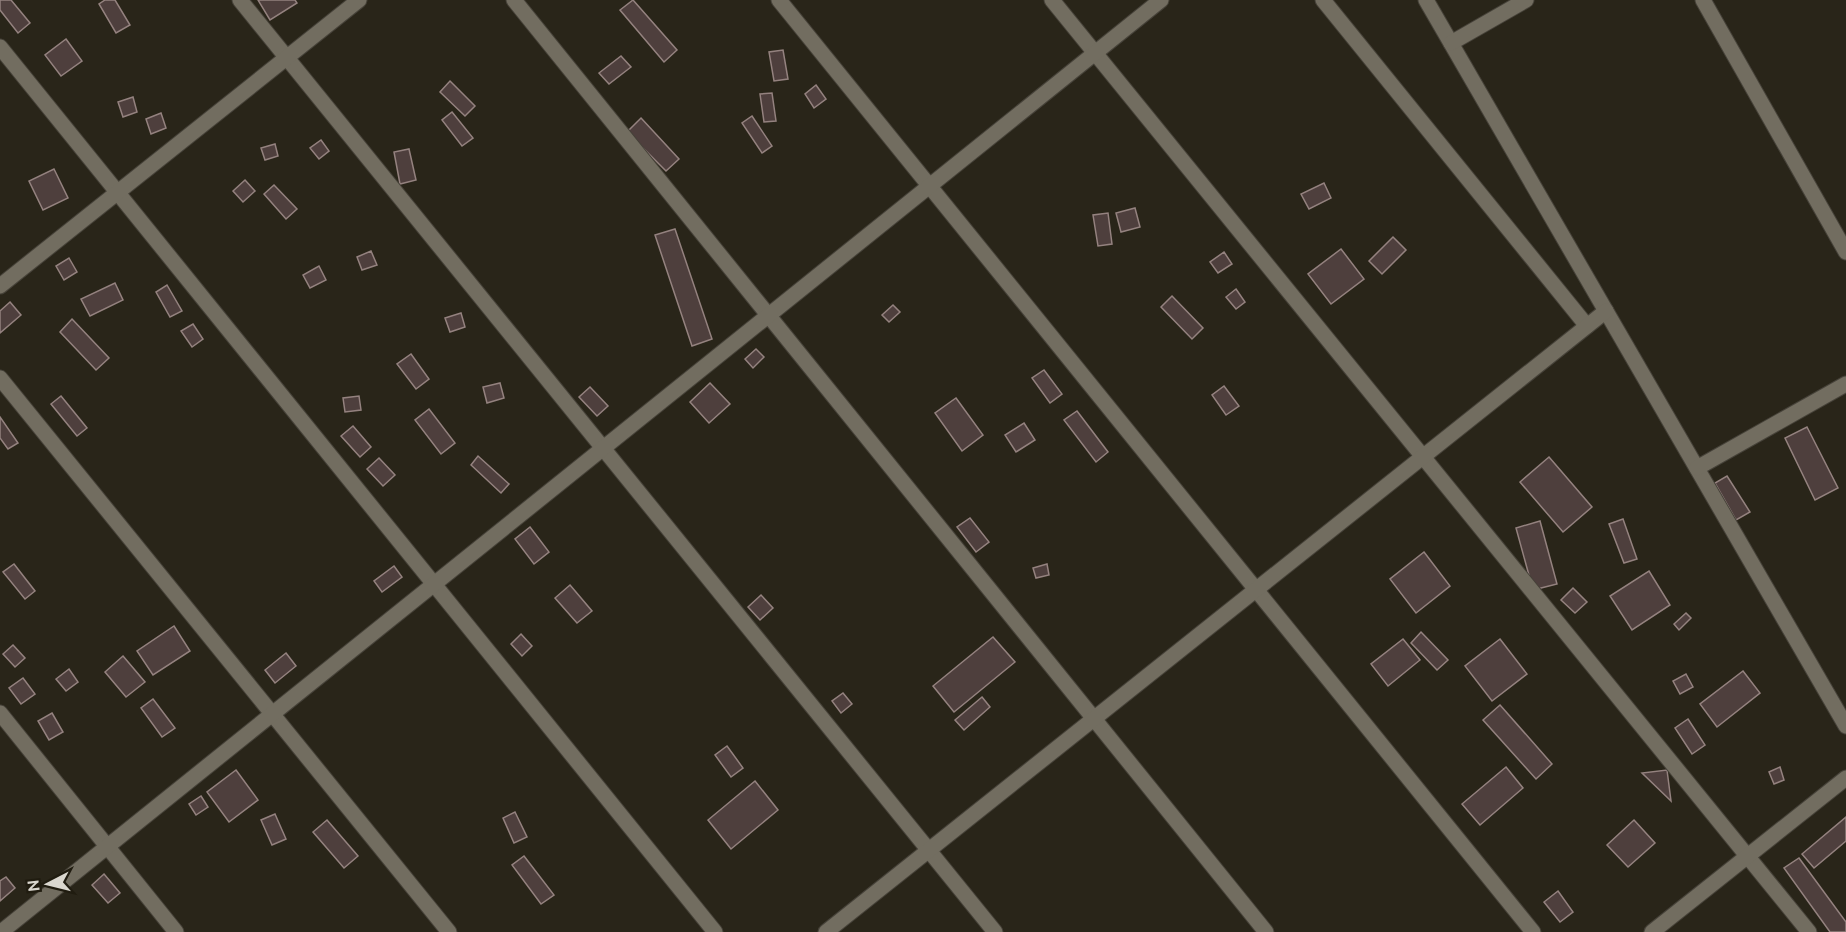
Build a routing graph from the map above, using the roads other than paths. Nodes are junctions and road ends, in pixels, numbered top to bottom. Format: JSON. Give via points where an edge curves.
{"nodes":[{"id":1,"x":240,"y":0,"type":"edge"},
{"id":2,"x":359,"y":0,"type":"edge"},
{"id":3,"x":514,"y":0,"type":"edge"},
{"id":4,"x":779,"y":0,"type":"edge"},
{"id":5,"x":1052,"y":0,"type":"edge"},
{"id":6,"x":1161,"y":0,"type":"edge"},
{"id":7,"x":1323,"y":0,"type":"edge"},
{"id":8,"x":1426,"y":0,"type":"edge"},
{"id":9,"x":1526,"y":0,"type":"edge"},
{"id":10,"x":1703,"y":0,"type":"edge"},
{"id":11,"x":1451,"y":43,"type":"junction"},
{"id":12,"x":0,"y":47,"type":"edge"},
{"id":13,"x":1095,"y":53,"type":"junction"},
{"id":14,"x":286,"y":57,"type":"junction"},
{"id":15,"x":930,"y":186,"type":"junction"},
{"id":16,"x":117,"y":192,"type":"junction"},
{"id":17,"x":1846,"y":252,"type":"edge"},
{"id":18,"x":0,"y":286,"type":"edge"},
{"id":19,"x":1606,"y":311,"type":"junction"},
{"id":20,"x":768,"y":316,"type":"junction"},
{"id":21,"x":1587,"y":326,"type":"junction"},
{"id":22,"x":0,"y":378,"type":"edge"},
{"id":23,"x":1846,"y":384,"type":"edge"},
{"id":24,"x":603,"y":448,"type":"junction"},
{"id":25,"x":1424,"y":457,"type":"junction"},
{"id":26,"x":1697,"y":468,"type":"junction"},
{"id":27,"x":434,"y":584,"type":"junction"},
{"id":28,"x":1256,"y":590,"type":"junction"},
{"id":29,"x":0,"y":713,"type":"edge"},
{"id":30,"x":272,"y":714,"type":"junction"},
{"id":31,"x":1094,"y":719,"type":"junction"},
{"id":32,"x":1846,"y":726,"type":"edge"},
{"id":33,"x":1846,"y":778,"type":"edge"},
{"id":34,"x":107,"y":846,"type":"junction"},
{"id":35,"x":929,"y":850,"type":"junction"},
{"id":36,"x":1748,"y":856,"type":"junction"},
{"id":37,"x":1,"y":932,"type":"edge"},
{"id":38,"x":176,"y":932,"type":"edge"},
{"id":39,"x":449,"y":932,"type":"edge"},
{"id":40,"x":715,"y":932,"type":"edge"},
{"id":41,"x":826,"y":932,"type":"edge"},
{"id":42,"x":995,"y":932,"type":"edge"},
{"id":43,"x":1266,"y":932,"type":"edge"},
{"id":44,"x":1533,"y":932,"type":"edge"},
{"id":45,"x":1653,"y":932,"type":"edge"},
{"id":46,"x":1809,"y":932,"type":"edge"}],
"edges":[{"from":1,"to":14,"type":"street"},
{"from":2,"to":14,"type":"street"},
{"from":3,"to":20,"type":"street"},
{"from":4,"to":15,"type":"street"},
{"from":5,"to":13,"type":"street"},
{"from":6,"to":13,"type":"street"},
{"from":7,"to":21,"type":"street"},
{"from":8,"to":11,"type":"street"},
{"from":9,"to":11,"type":"street"},
{"from":10,"to":17,"type":"street"},
{"from":11,"to":19,"type":"street"},
{"from":12,"to":16,"type":"street"},
{"from":13,"to":15,"type":"street"},
{"from":13,"to":25,"type":"street"},
{"from":14,"to":16,"type":"street"},
{"from":14,"to":24,"type":"street"},
{"from":15,"to":20,"type":"street"},
{"from":15,"to":28,"type":"street"},
{"from":16,"to":18,"type":"street"},
{"from":16,"to":27,"type":"street"},
{"from":19,"to":21,"type":"street"},
{"from":19,"to":26,"type":"street"},
{"from":20,"to":24,"type":"street"},
{"from":20,"to":31,"type":"street"},
{"from":21,"to":25,"type":"street"},
{"from":22,"to":30,"type":"street"},
{"from":23,"to":26,"type":"street"},
{"from":24,"to":27,"type":"street"},
{"from":24,"to":35,"type":"street"},
{"from":25,"to":28,"type":"street"},
{"from":25,"to":36,"type":"street"},
{"from":26,"to":32,"type":"street"},
{"from":27,"to":30,"type":"street"},
{"from":27,"to":40,"type":"street"},
{"from":28,"to":31,"type":"street"},
{"from":28,"to":44,"type":"street"},
{"from":29,"to":34,"type":"street"},
{"from":30,"to":34,"type":"street"},
{"from":30,"to":39,"type":"street"},
{"from":31,"to":35,"type":"street"},
{"from":31,"to":43,"type":"street"},
{"from":33,"to":36,"type":"street"},
{"from":34,"to":37,"type":"street"},
{"from":34,"to":38,"type":"street"},
{"from":35,"to":41,"type":"street"},
{"from":35,"to":42,"type":"street"},
{"from":36,"to":45,"type":"street"},
{"from":36,"to":46,"type":"street"}]}
